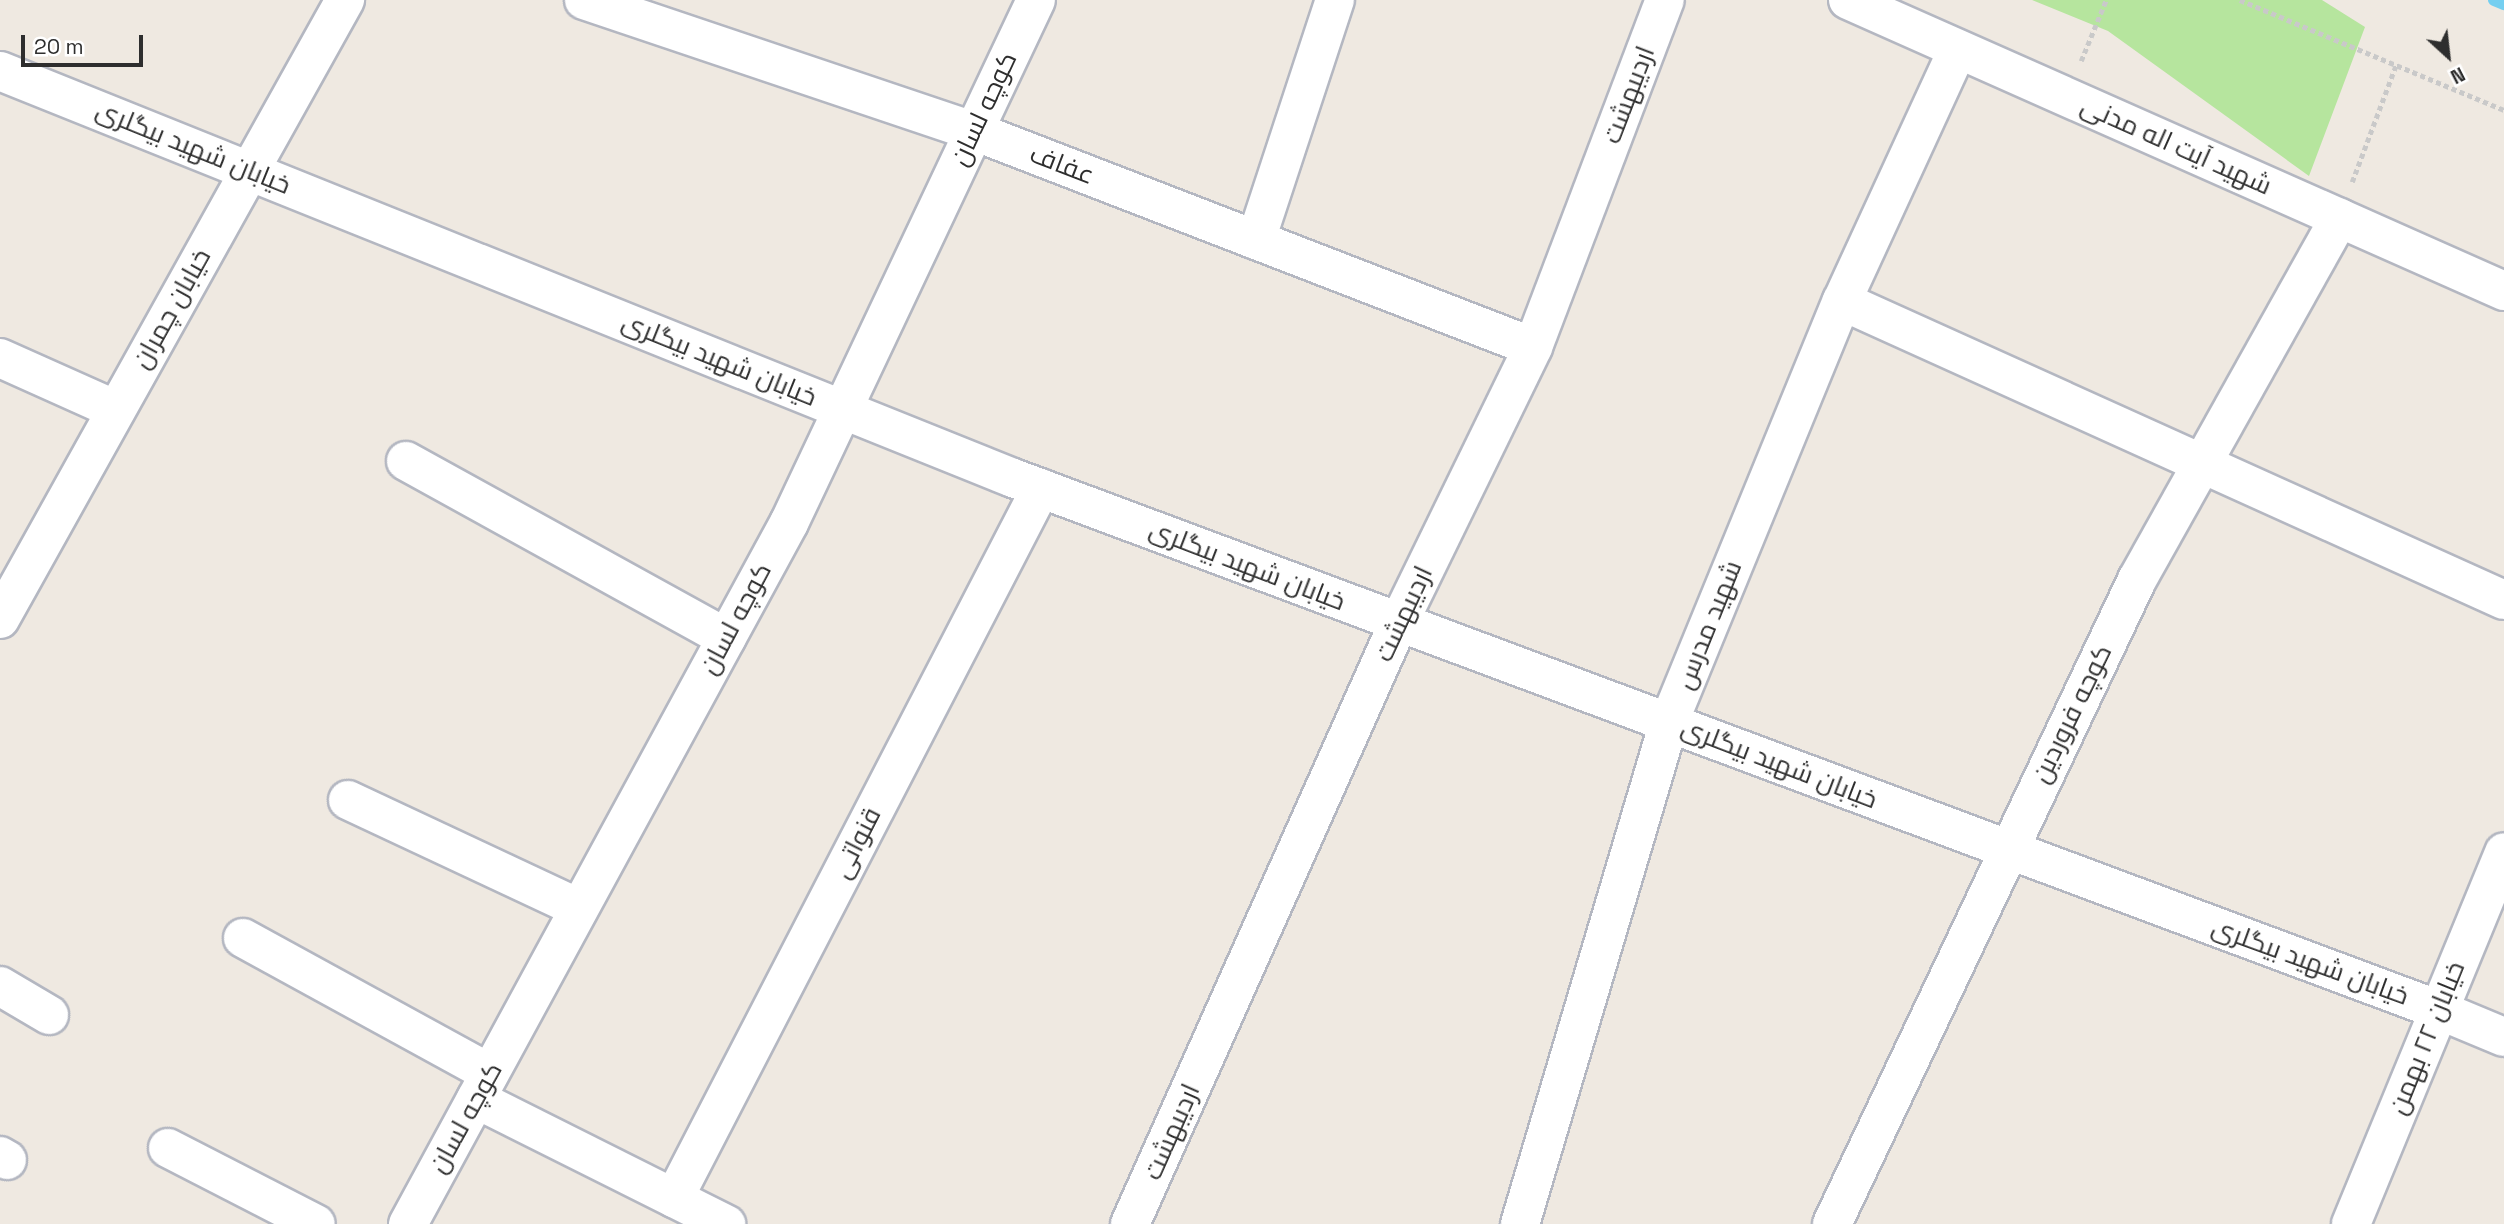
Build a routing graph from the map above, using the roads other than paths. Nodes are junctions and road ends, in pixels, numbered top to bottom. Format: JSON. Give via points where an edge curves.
{"nodes":[{"id":1,"x":345,"y":0,"type":"edge"},
{"id":2,"x":584,"y":0,"type":"edge"},
{"id":3,"x":1036,"y":0,"type":"edge"},
{"id":4,"x":1335,"y":0,"type":"edge"},
{"id":5,"x":1665,"y":0,"type":"edge"},
{"id":6,"x":1848,"y":0,"type":"edge"},
{"id":7,"x":1958,"y":49,"type":"junction"},
{"id":8,"x":0,"y":71,"type":"edge"},
{"id":9,"x":974,"y":131,"type":"junction"},
{"id":10,"x":248,"y":171,"type":"junction"},
{"id":11,"x":2339,"y":218,"type":"junction"},
{"id":12,"x":1256,"y":240,"type":"junction"},
{"id":13,"x":2504,"y":291,"type":"edge"},
{"id":14,"x":1842,"y":301,"type":"junction"},
{"id":15,"x":1533,"y":347,"type":"junction"},
{"id":16,"x":0,"y":358,"type":"edge"},
{"id":17,"x":842,"y":409,"type":"junction"},
{"id":18,"x":116,"y":410,"type":"junction"},
{"id":19,"x":406,"y":461,"type":"dead end"},
{"id":20,"x":2197,"y":463,"type":"junction"},
{"id":21,"x":1041,"y":488,"type":"junction"},
{"id":22,"x":2504,"y":600,"type":"edge"},
{"id":23,"x":0,"y":619,"type":"edge"},
{"id":24,"x":1399,"y":622,"type":"junction"},
{"id":25,"x":726,"y":638,"type":"junction"},
{"id":26,"x":1669,"y":722,"type":"junction"},
{"id":27,"x":348,"y":800,"type":"dead end"},
{"id":28,"x":2006,"y":849,"type":"junction"},
{"id":29,"x":2504,"y":852,"type":"edge"},
{"id":30,"x":579,"y":908,"type":"junction"},
{"id":31,"x":243,"y":938,"type":"dead end"},
{"id":32,"x":0,"y":986,"type":"edge"},
{"id":33,"x":2439,"y":1010,"type":"junction"},
{"id":34,"x":48,"y":1015,"type":"dead end"},
{"id":35,"x":2504,"y":1037,"type":"edge"},
{"id":36,"x":483,"y":1086,"type":"junction"},
{"id":37,"x":168,"y":1148,"type":"dead end"},
{"id":38,"x":674,"y":1198,"type":"junction"},
{"id":39,"x":316,"y":1224,"type":"edge"},
{"id":40,"x":408,"y":1224,"type":"edge"},
{"id":41,"x":726,"y":1224,"type":"edge"},
{"id":42,"x":1130,"y":1224,"type":"edge"},
{"id":43,"x":1520,"y":1224,"type":"edge"},
{"id":44,"x":1832,"y":1224,"type":"edge"},
{"id":45,"x":2351,"y":1224,"type":"edge"}],
"edges":[{"from":1,"to":10,"type":"street","name":"خیابان چمران"},
{"from":2,"to":9,"type":"street","name":"عفاف"},
{"from":3,"to":9,"type":"street","name":"کوچه لسان"},
{"from":4,"to":12,"type":"street"},
{"from":5,"to":15,"type":"street","name":"اردیبهشت"},
{"from":6,"to":7,"type":"street","name":"شهید آیت اله مدنی"},
{"from":7,"to":11,"type":"street","name":"شهید آیت اله مدنی"},
{"from":7,"to":14,"type":"street","name":"شهید مدرس"},
{"from":8,"to":10,"type":"street","name":"خیابان شهید بیگلری"},
{"from":9,"to":12,"type":"street","name":"عفاف"},
{"from":9,"to":17,"type":"street","name":"کوچه لسان"},
{"from":10,"to":17,"type":"street","name":"خیابان شهید بیگلری"},
{"from":10,"to":18,"type":"street","name":"خیابان چمران"},
{"from":11,"to":13,"type":"street","name":"شهید آیت اله مدنی"},
{"from":11,"to":20,"type":"street","name":"کوچه فروردین"},
{"from":12,"to":15,"type":"street","name":"عفاف"},
{"from":14,"to":20,"type":"street"},
{"from":14,"to":26,"type":"street","name":"شهید مدرس"},
{"from":15,"to":24,"type":"street","name":"اردیبهشت"},
{"from":16,"to":18,"type":"street"},
{"from":17,"to":21,"type":"street","name":"خیابان شهید بیگلری"},
{"from":17,"to":25,"type":"street","name":"کوچه لسان"},
{"from":18,"to":23,"type":"street","name":"خیابان چمران"},
{"from":19,"to":25,"type":"street"},
{"from":20,"to":22,"type":"street"},
{"from":20,"to":28,"type":"street","name":"کوچه فروردین"},
{"from":21,"to":24,"type":"street","name":"خیابان شهید بیگلری"},
{"from":21,"to":38,"type":"street","name":"قنواتی"},
{"from":24,"to":26,"type":"street","name":"خیابان شهید بیگلری"},
{"from":24,"to":42,"type":"street","name":"اردیبهشت"},
{"from":25,"to":30,"type":"street","name":"کوچه لسان"},
{"from":26,"to":28,"type":"street","name":"خیابان شهید بیگلری"},
{"from":26,"to":43,"type":"street","name":"شهید مدرس"},
{"from":27,"to":30,"type":"street"},
{"from":28,"to":33,"type":"street","name":"خیابان شهید بیگلری"},
{"from":28,"to":44,"type":"street","name":"کوچه فروردین"},
{"from":29,"to":33,"type":"street","name":"خیابان ۲۲ بهمن"},
{"from":30,"to":36,"type":"street","name":"کوچه لسان"},
{"from":31,"to":36,"type":"street"},
{"from":32,"to":34,"type":"street"},
{"from":33,"to":35,"type":"street","name":"خیابان شهید بیگلری"},
{"from":33,"to":45,"type":"street","name":"خیابان ۲۲ بهمن"},
{"from":36,"to":38,"type":"street"},
{"from":36,"to":40,"type":"street","name":"کوچه لسان"},
{"from":37,"to":39,"type":"street"},
{"from":38,"to":41,"type":"street"}]}
